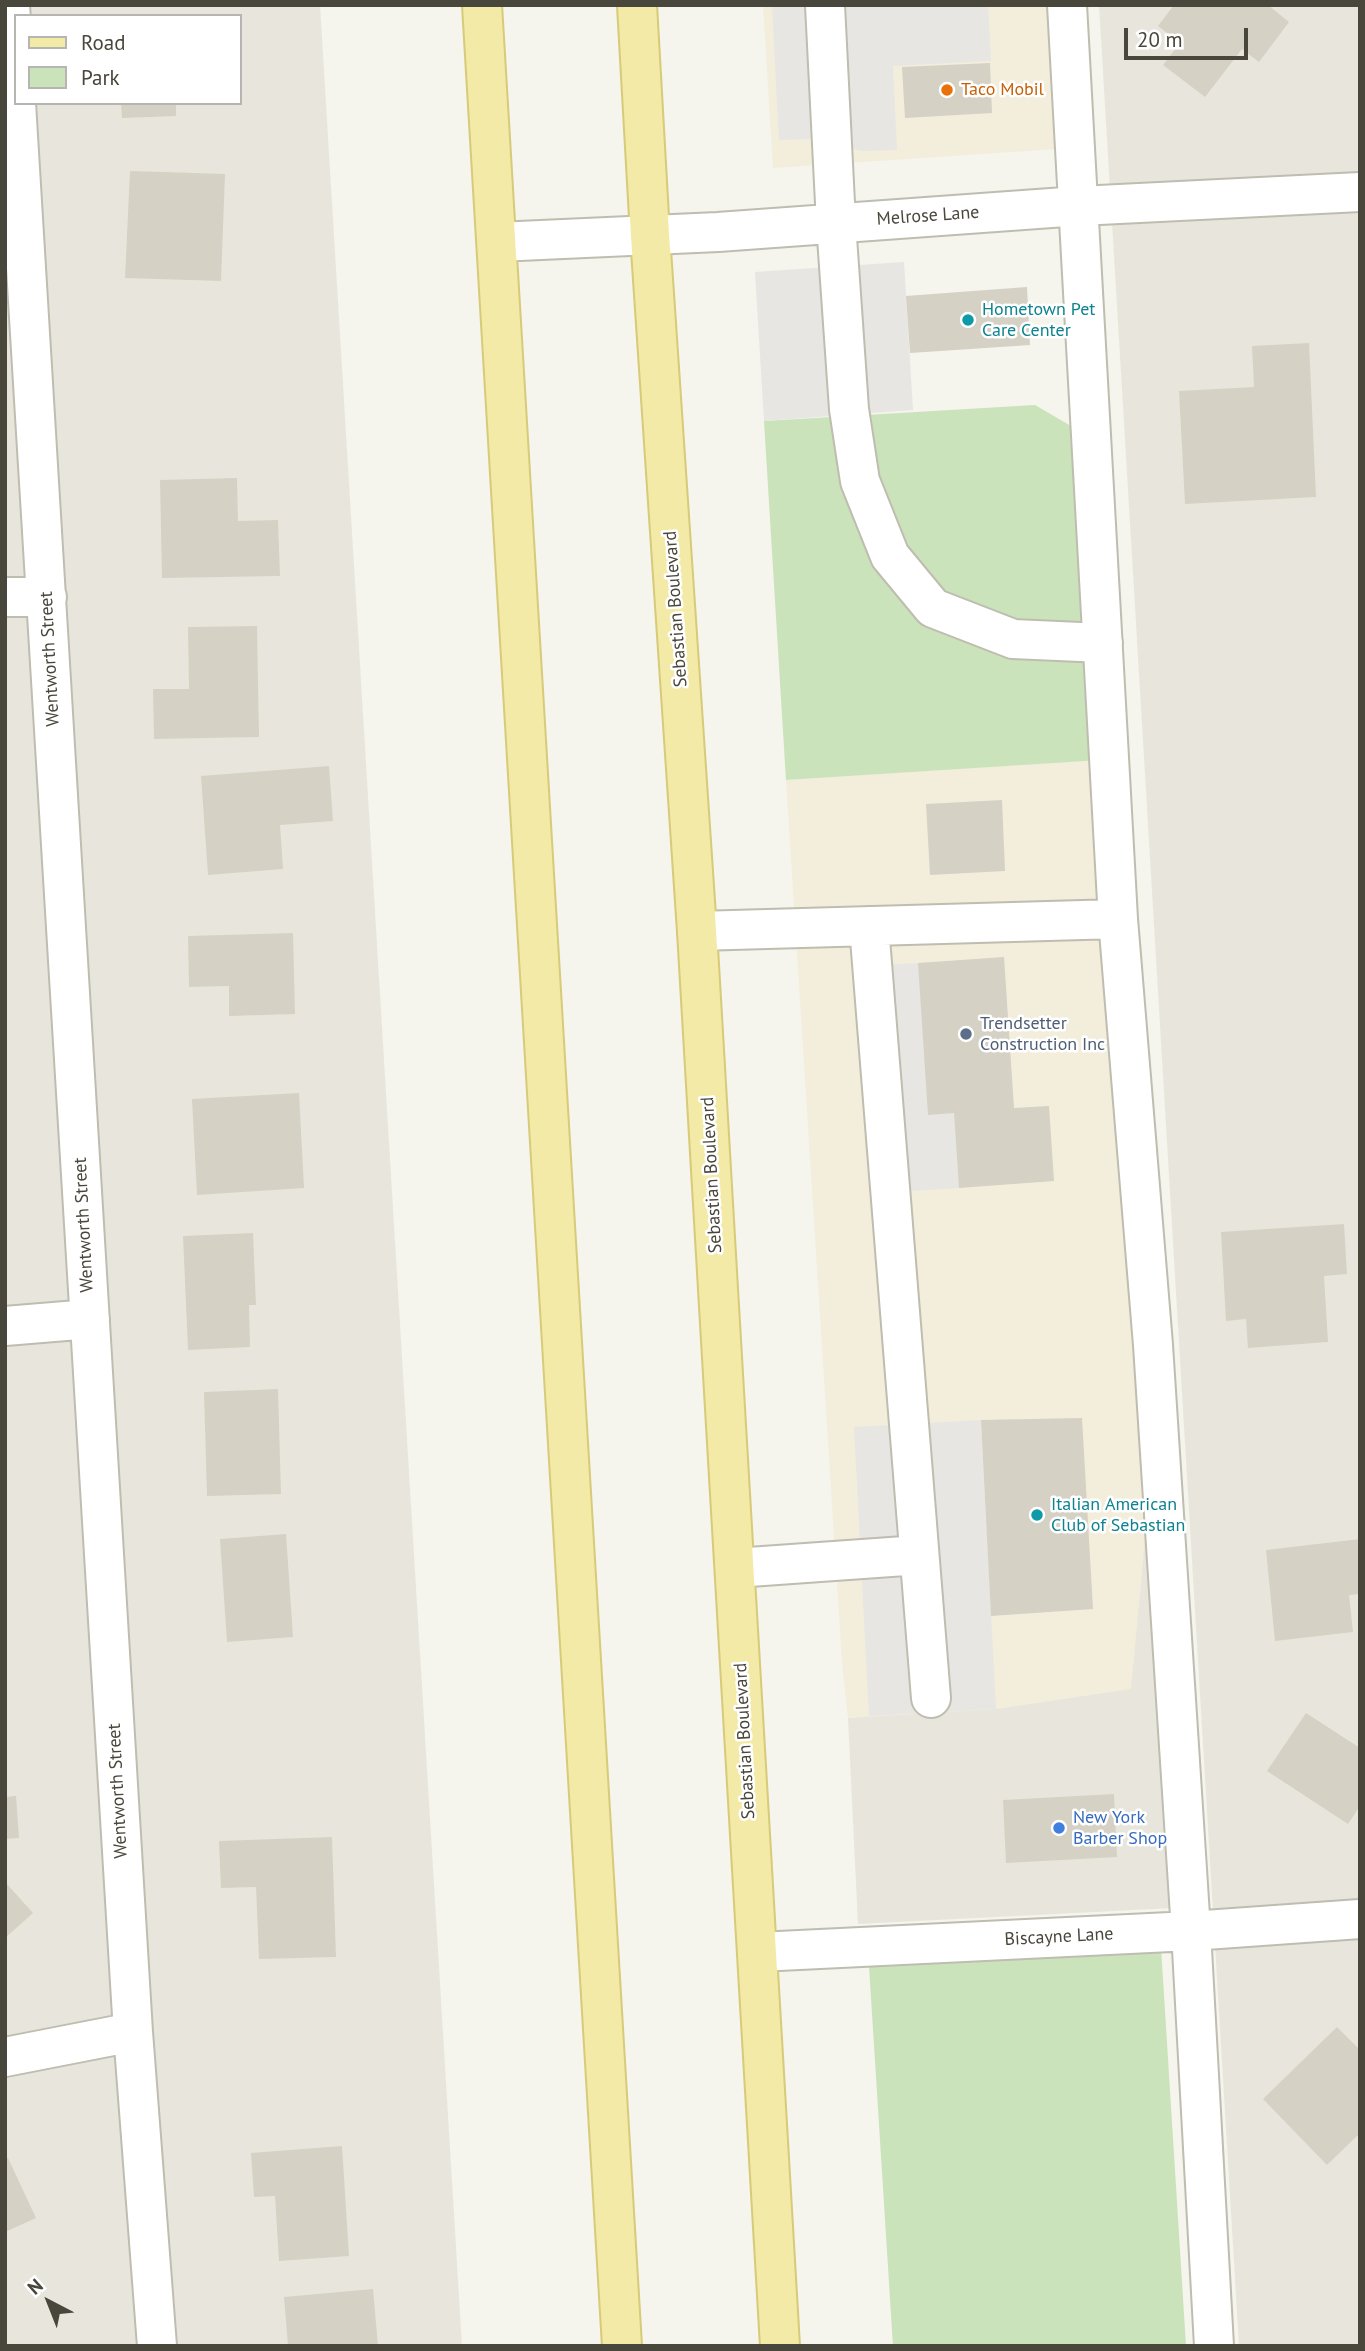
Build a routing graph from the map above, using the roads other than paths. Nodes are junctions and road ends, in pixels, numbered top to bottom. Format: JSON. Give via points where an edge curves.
{"nodes":[{"id":1,"x":10,"y":5,"type":"edge"},
{"id":2,"x":482,"y":5,"type":"edge"},
{"id":3,"x":637,"y":5,"type":"edge"},
{"id":4,"x":825,"y":5,"type":"edge"},
{"id":5,"x":1067,"y":5,"type":"edge"},
{"id":6,"x":14,"y":64,"type":"edge"},
{"id":7,"x":16,"y":105,"type":"edge"},
{"id":8,"x":1360,"y":192,"type":"edge"},
{"id":9,"x":1079,"y":206,"type":"junction"},
{"id":10,"x":836,"y":223,"type":"junction"},
{"id":11,"x":650,"y":235,"type":"junction"},
{"id":12,"x":497,"y":242,"type":"junction"},
{"id":13,"x":5,"y":597,"type":"edge"},
{"id":14,"x":47,"y":597,"type":"junction"},
{"id":15,"x":1103,"y":643,"type":"junction"},
{"id":16,"x":1118,"y":919,"type":"junction"},
{"id":17,"x":869,"y":926,"type":"junction"},
{"id":18,"x":697,"y":931,"type":"junction"},
{"id":19,"x":90,"y":1319,"type":"junction"},
{"id":20,"x":5,"y":1326,"type":"edge"},
{"id":21,"x":919,"y":1555,"type":"junction"},
{"id":22,"x":735,"y":1568,"type":"junction"},
{"id":23,"x":931,"y":1698,"type":"dead end"},
{"id":24,"x":1360,"y":1919,"type":"edge"},
{"id":25,"x":1191,"y":1931,"type":"junction"},
{"id":26,"x":758,"y":1952,"type":"junction"},
{"id":27,"x":133,"y":2032,"type":"junction"},
{"id":28,"x":5,"y":2057,"type":"edge"},
{"id":29,"x":157,"y":2346,"type":"edge"},
{"id":30,"x":622,"y":2346,"type":"edge"},
{"id":31,"x":780,"y":2346,"type":"edge"},
{"id":32,"x":1214,"y":2346,"type":"edge"}],
"edges":[{"from":1,"to":6,"type":"street"},
{"from":2,"to":12,"type":"main road"},
{"from":3,"to":11,"type":"main road","name":"Sebastian Boulevard"},
{"from":4,"to":10,"type":"street"},
{"from":5,"to":9,"type":"street"},
{"from":7,"to":14,"type":"street","name":"Wentworth Street"},
{"from":8,"to":9,"type":"street","name":"Melrose Lane"},
{"from":9,"to":10,"type":"street","name":"Melrose Lane"},
{"from":9,"to":15,"type":"street"},
{"from":10,"to":11,"type":"street","name":"Melrose Lane"},
{"from":10,"to":15,"type":"street","via":[[849,409],[860,481],[890,556],[933,608],[1013,639]]},
{"from":11,"to":12,"type":"street","name":"Melrose Lane"},
{"from":11,"to":18,"type":"main road","name":"Sebastian Boulevard"},
{"from":12,"to":30,"type":"main road"},
{"from":13,"to":14,"type":"street"},
{"from":14,"to":19,"type":"street","name":"Wentworth Street"},
{"from":15,"to":16,"type":"street"},
{"from":16,"to":17,"type":"street"},
{"from":16,"to":25,"type":"street","via":[[1154,1359]]},
{"from":17,"to":18,"type":"street"},
{"from":17,"to":21,"type":"street"},
{"from":18,"to":22,"type":"main road","name":"Sebastian Boulevard"},
{"from":19,"to":20,"type":"street"},
{"from":19,"to":27,"type":"street","name":"Wentworth Street"},
{"from":21,"to":22,"type":"street"},
{"from":21,"to":23,"type":"street"},
{"from":22,"to":26,"type":"main road","name":"Sebastian Boulevard"},
{"from":24,"to":25,"type":"street","name":"Biscayne Lane"},
{"from":25,"to":26,"type":"street","name":"Biscayne Lane"},
{"from":25,"to":32,"type":"street"},
{"from":26,"to":31,"type":"main road","name":"Sebastian Boulevard"},
{"from":27,"to":28,"type":"street"},
{"from":27,"to":29,"type":"street","name":"Wentworth Street"}]}
